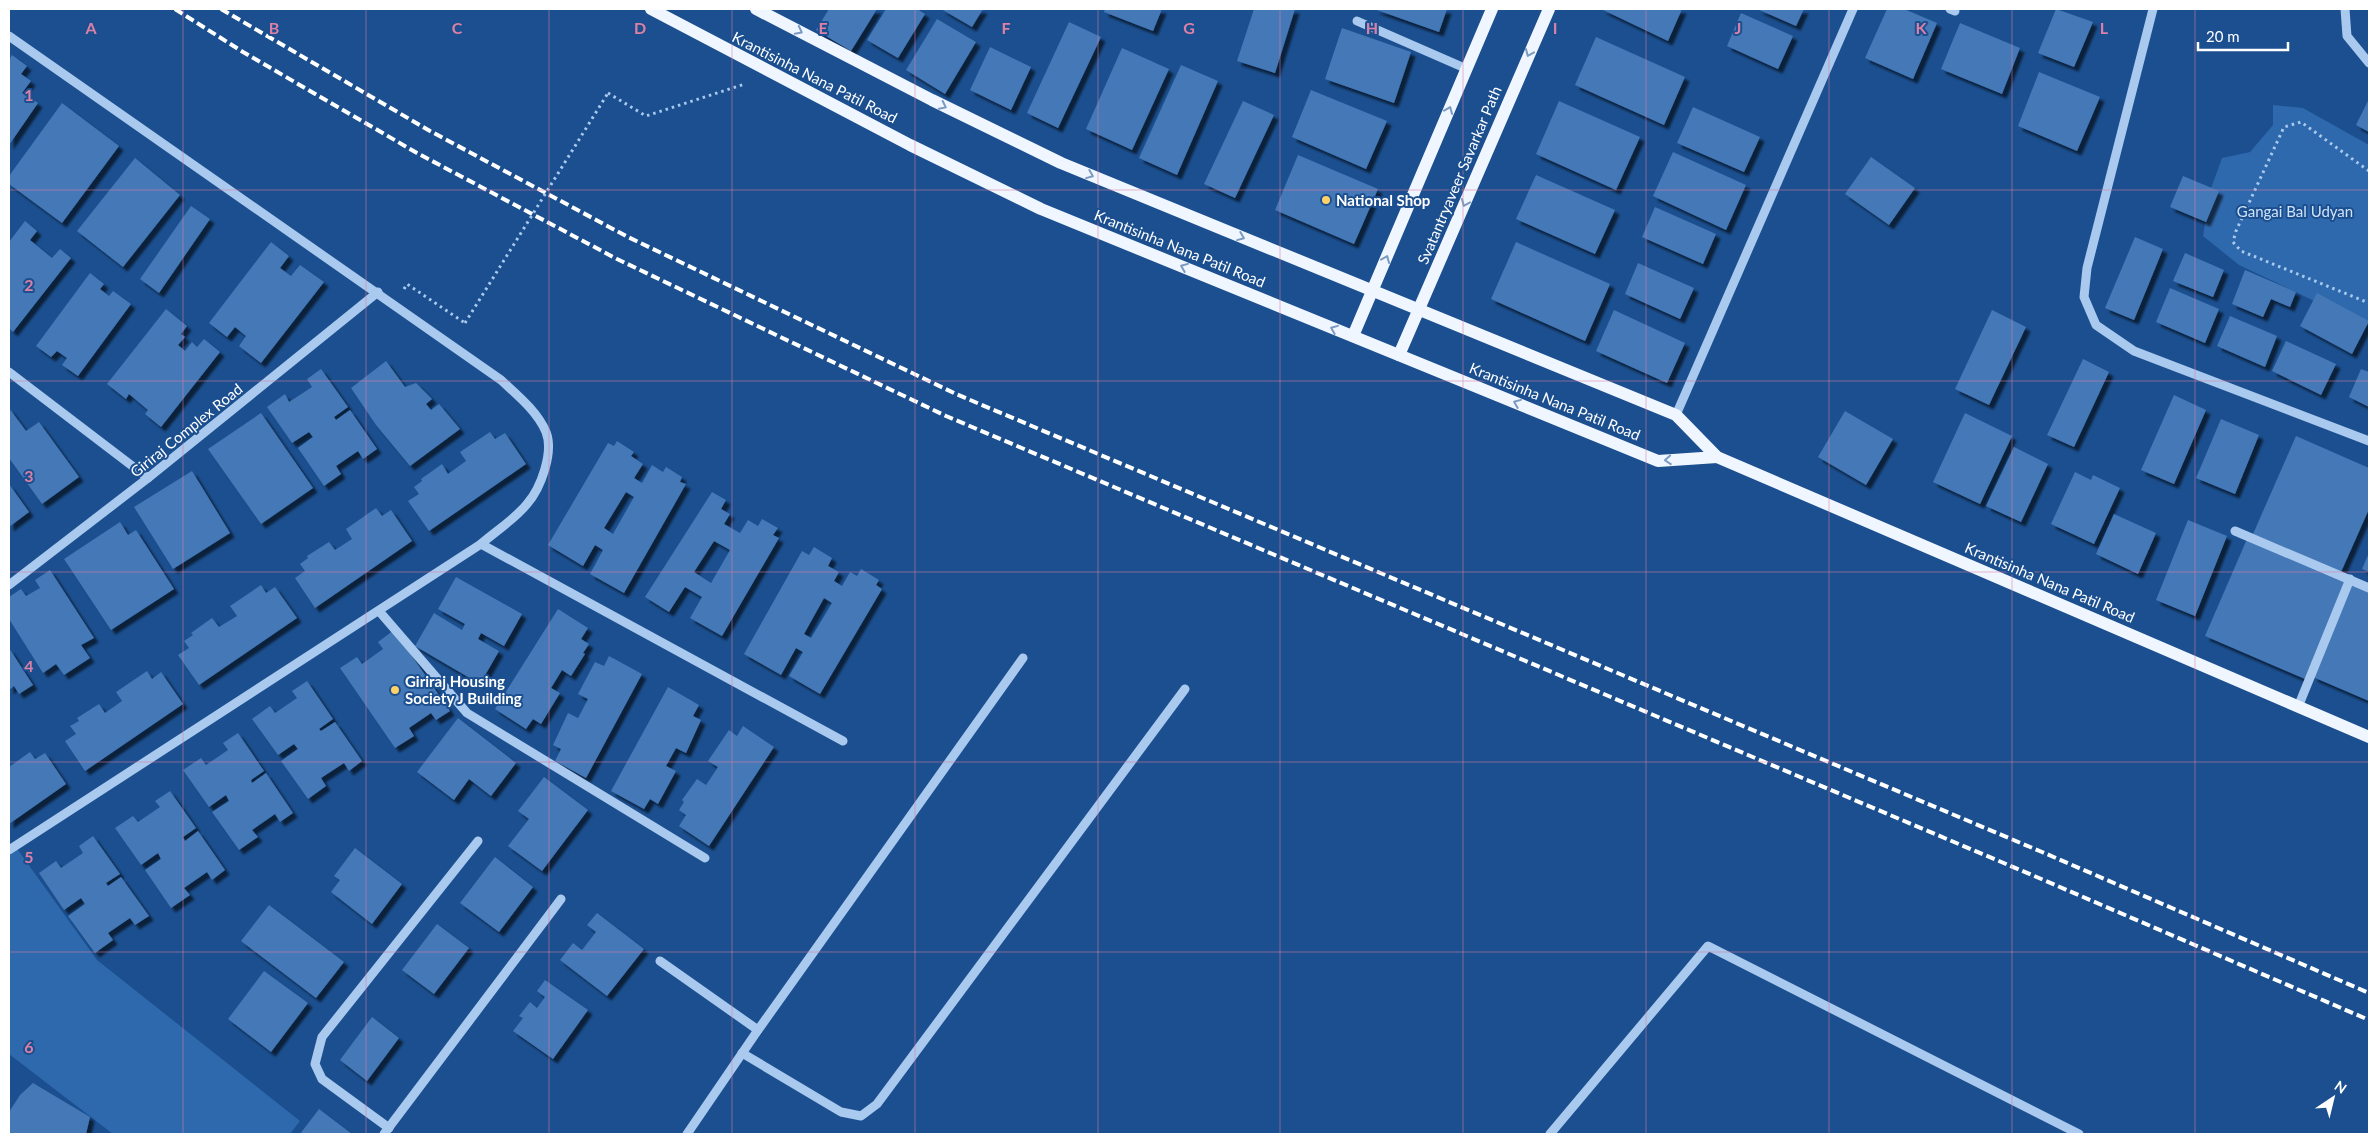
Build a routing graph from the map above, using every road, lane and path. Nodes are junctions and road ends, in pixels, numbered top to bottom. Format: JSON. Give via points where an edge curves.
{"nodes":[{"id":1,"x":651,"y":9,"type":"edge"},
{"id":2,"x":756,"y":9,"type":"edge"},
{"id":3,"x":1492,"y":9,"type":"edge"},
{"id":4,"x":1549,"y":9,"type":"edge"},
{"id":5,"x":1853,"y":9,"type":"edge"},
{"id":6,"x":2153,"y":9,"type":"edge"},
{"id":7,"x":2345,"y":9,"type":"edge"},
{"id":8,"x":1357,"y":21,"type":"dead end"},
{"id":9,"x":9,"y":36,"type":"edge"},
{"id":10,"x":2369,"y":63,"type":"edge"},
{"id":11,"x":757,"y":65,"type":"junction"},
{"id":12,"x":1466,"y":69,"type":"junction"},
{"id":13,"x":2369,"y":172,"type":"edge"},
{"id":14,"x":407,"y":284,"type":"dead end"},
{"id":15,"x":1372,"y":290,"type":"junction"},
{"id":16,"x":378,"y":292,"type":"junction"},
{"id":17,"x":2369,"y":303,"type":"edge"},
{"id":18,"x":1419,"y":309,"type":"junction"},
{"id":19,"x":1353,"y":336,"type":"junction"},
{"id":20,"x":1399,"y":355,"type":"junction"},
{"id":21,"x":9,"y":372,"type":"edge"},
{"id":22,"x":1676,"y":415,"type":"junction"},
{"id":23,"x":2369,"y":441,"type":"edge"},
{"id":24,"x":1717,"y":456,"type":"junction"},
{"id":25,"x":148,"y":478,"type":"junction"},
{"id":26,"x":2234,"y":531,"type":"dead end"},
{"id":27,"x":481,"y":544,"type":"junction"},
{"id":28,"x":2350,"y":580,"type":"junction"},
{"id":29,"x":9,"y":585,"type":"edge"},
{"id":30,"x":2369,"y":588,"type":"edge"},
{"id":31,"x":379,"y":611,"type":"junction"},
{"id":32,"x":1023,"y":658,"type":"dead end"},
{"id":33,"x":1185,"y":689,"type":"dead end"},
{"id":34,"x":2298,"y":707,"type":"junction"},
{"id":35,"x":2369,"y":737,"type":"edge"},
{"id":36,"x":842,"y":741,"type":"dead end"},
{"id":37,"x":478,"y":841,"type":"dead end"},
{"id":38,"x":9,"y":850,"type":"edge"},
{"id":39,"x":705,"y":858,"type":"dead end"},
{"id":40,"x":561,"y":899,"type":"dead end"},
{"id":41,"x":660,"y":961,"type":"dead end"},
{"id":42,"x":758,"y":1030,"type":"junction"},
{"id":43,"x":742,"y":1053,"type":"junction"},
{"id":44,"x":386,"y":1131,"type":"edge"},
{"id":45,"x":687,"y":1134,"type":"edge"},
{"id":46,"x":1550,"y":1134,"type":"edge"},
{"id":47,"x":2079,"y":1134,"type":"edge"}],
"edges":[{"from":1,"to":11,"type":"main road","name":"Krantisinha Nana Patil Road"},
{"from":2,"to":15,"type":"main road","name":"Krantisinha Nana Patil Road","one_way":true,"via":[[1062,163]]},
{"from":3,"to":12,"type":"main road"},
{"from":4,"to":18,"type":"main road","name":"Svatantryaveer Savarkar Path","one_way":true},
{"from":5,"to":22,"type":"street"},
{"from":6,"to":23,"type":"street","via":[[2087,268],[2084,296],[2096,325],[2134,351]]},
{"from":7,"to":10,"type":"street","via":[[2347,36]]},
{"from":8,"to":12,"type":"street"},
{"from":9,"to":16,"type":"street"},
{"from":11,"to":14,"type":"path","bridge":true,"via":[[744,85],[646,116],[608,93],[465,323]]},
{"from":19,"to":11,"type":"main road","name":"Krantisinha Nana Patil Road","one_way":true,"via":[[1041,209]]},
{"from":15,"to":12,"type":"main road","one_way":true},
{"from":13,"to":17,"type":"path","via":[[2301,122],[2284,127],[2233,242],[2241,251]]},
{"from":15,"to":18,"type":"main road","name":"Krantisinha Nana Patil Road"},
{"from":15,"to":19,"type":"main road"},
{"from":16,"to":25,"type":"street","name":"Giriraj Complex Road"},
{"from":16,"to":27,"type":"street","via":[[501,380],[528,404],[546,432],[548,458],[540,484],[527,504]]},
{"from":18,"to":20,"type":"main road","name":"Svatantryaveer Savarkar Path"},
{"from":18,"to":22,"type":"main road","name":"Krantisinha Nana Patil Road"},
{"from":19,"to":20,"type":"main road","name":"Krantisinha Nana Patil Road"},
{"from":24,"to":20,"type":"main road","name":"Krantisinha Nana Patil Road","one_way":true,"via":[[1658,461]]},
{"from":21,"to":25,"type":"street"},
{"from":22,"to":24,"type":"main road","name":"Krantisinha Nana Patil Road"},
{"from":24,"to":34,"type":"main road","name":"Krantisinha Nana Patil Road"},
{"from":25,"to":29,"type":"street","name":"Giriraj Complex Road"},
{"from":26,"to":28,"type":"street"},
{"from":27,"to":31,"type":"street"},
{"from":27,"to":36,"type":"street"},
{"from":28,"to":30,"type":"street"},
{"from":28,"to":34,"type":"street"},
{"from":31,"to":38,"type":"street"},
{"from":31,"to":39,"type":"street","via":[[467,713]]},
{"from":32,"to":42,"type":"street"},
{"from":33,"to":43,"type":"street","via":[[877,1104],[861,1116],[841,1112]]},
{"from":34,"to":35,"type":"main road","name":"Krantisinha Nana Patil Road"},
{"from":37,"to":44,"type":"street","via":[[322,1037],[315,1064],[322,1079]]},
{"from":40,"to":44,"type":"street"},
{"from":41,"to":42,"type":"street"},
{"from":42,"to":43,"type":"street"},
{"from":43,"to":45,"type":"street"},
{"from":46,"to":47,"type":"street","via":[[1708,946]]}]}
